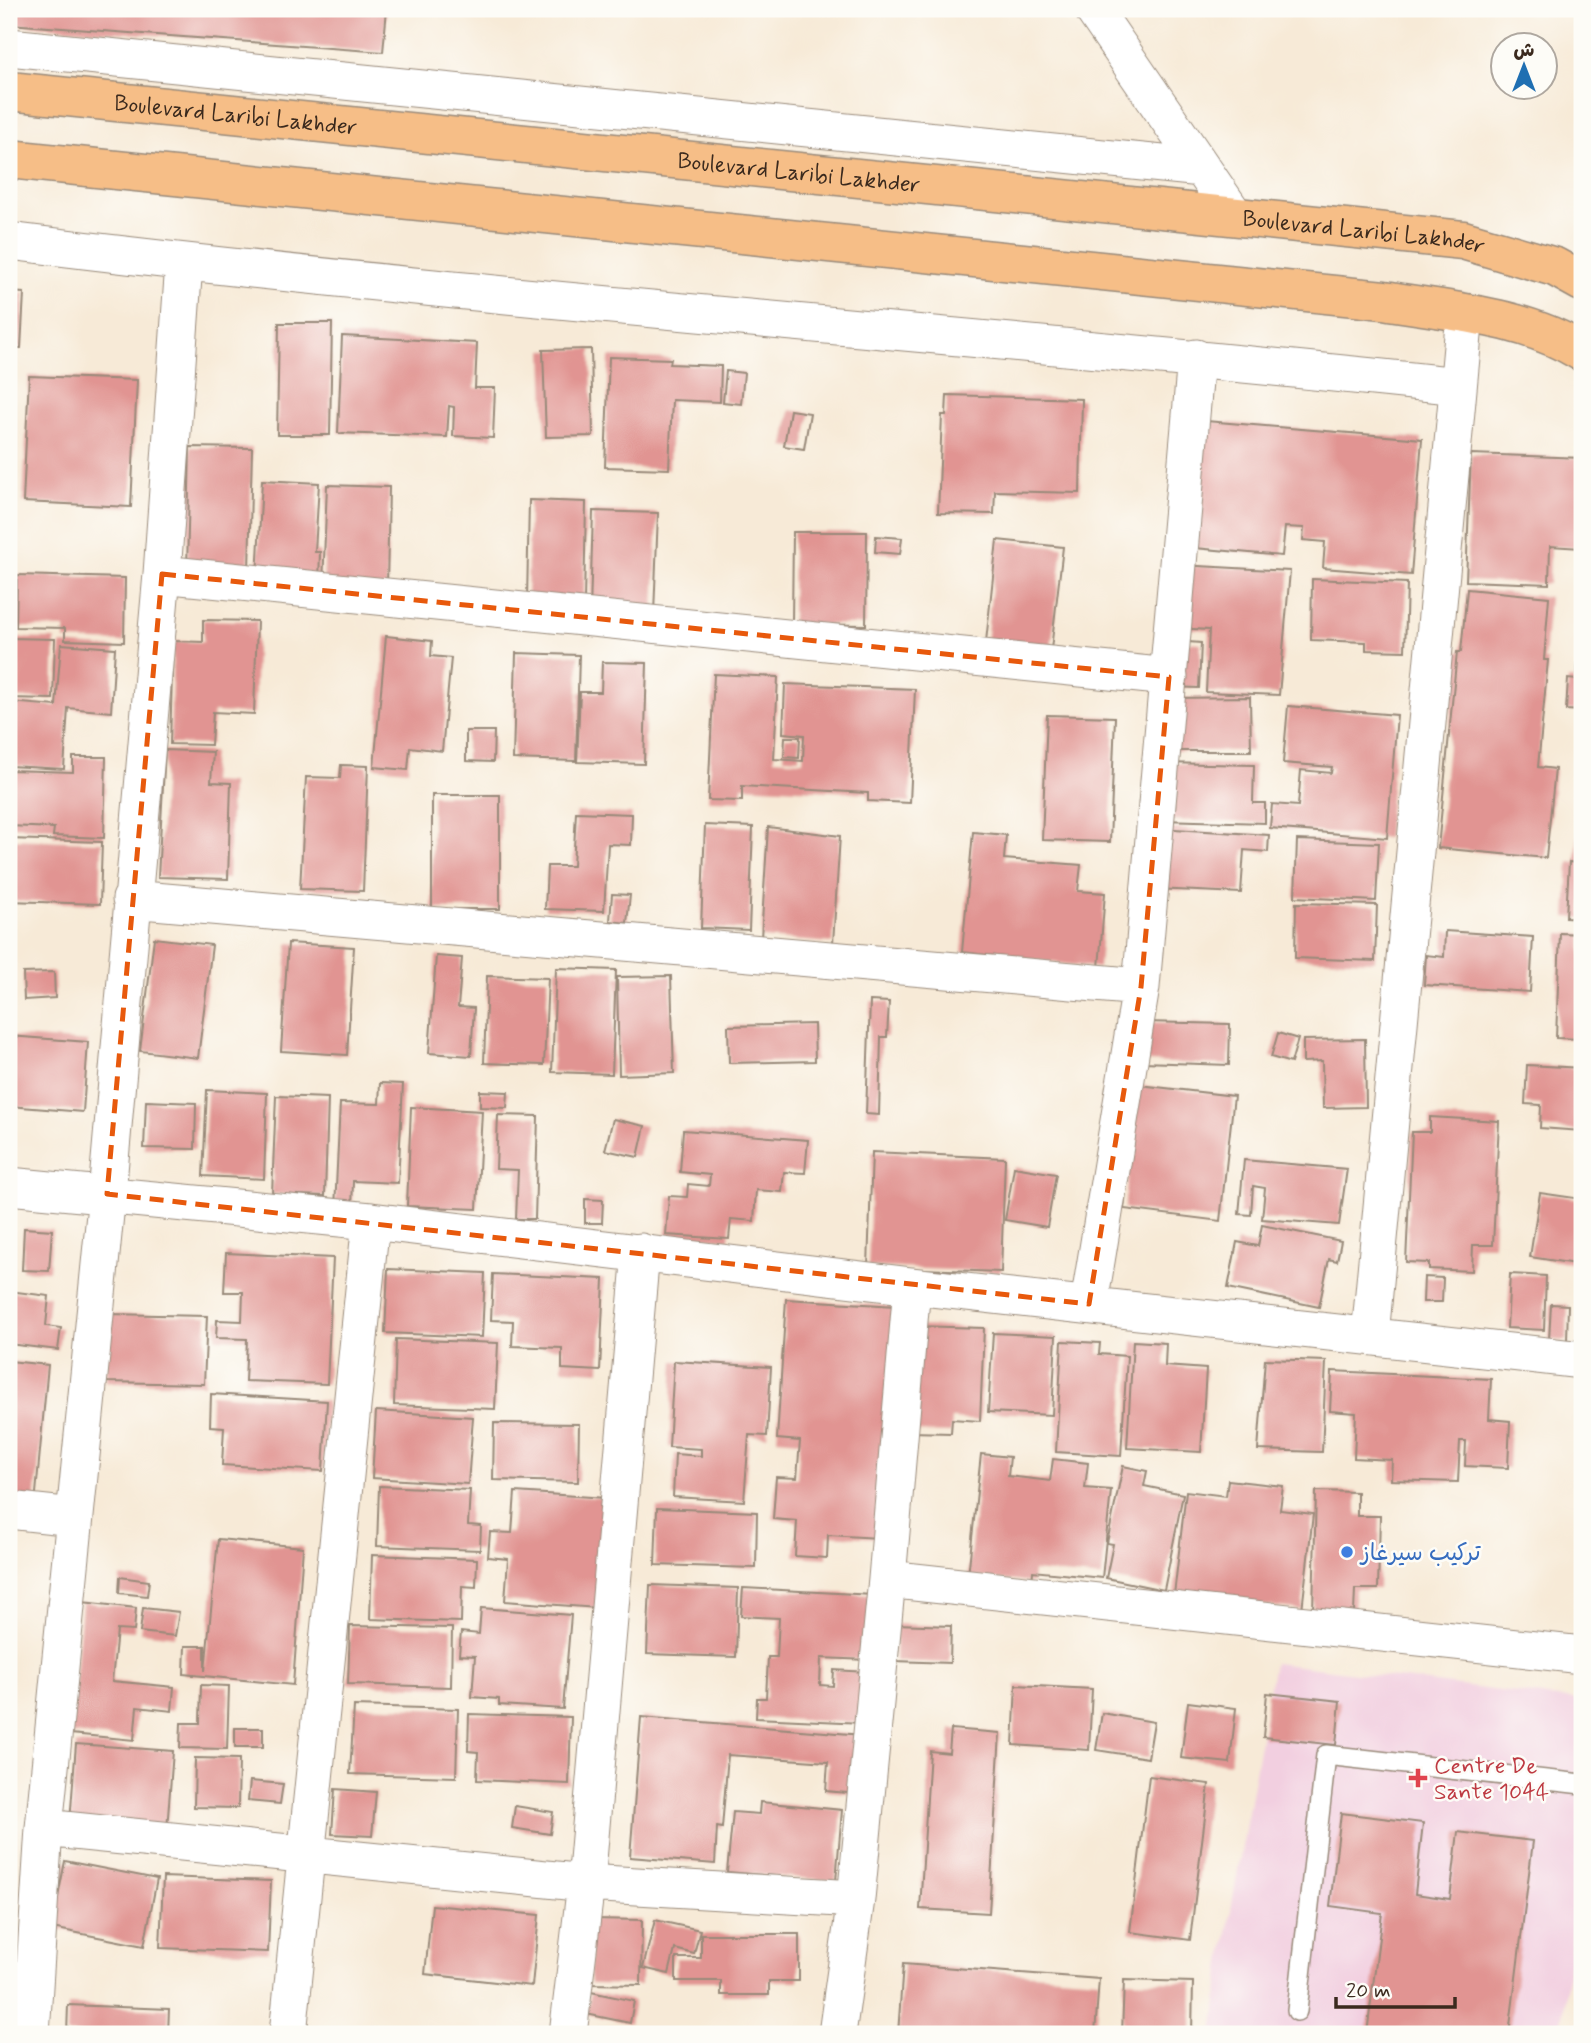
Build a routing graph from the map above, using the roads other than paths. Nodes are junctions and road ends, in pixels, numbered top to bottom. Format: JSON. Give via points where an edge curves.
{"nodes":[{"id":1,"x":1093,"y":9,"type":"edge"},
{"id":2,"x":9,"y":47,"type":"edge"},
{"id":3,"x":9,"y":91,"type":"edge"},
{"id":4,"x":9,"y":159,"type":"edge"},
{"id":5,"x":1202,"y":168,"type":"junction"},
{"id":6,"x":1235,"y":216,"type":"junction"},
{"id":7,"x":9,"y":241,"type":"edge"},
{"id":8,"x":184,"y":263,"type":"junction"},
{"id":9,"x":1582,"y":282,"type":"edge"},
{"id":10,"x":1465,"y":314,"type":"junction"},
{"id":11,"x":1582,"y":352,"type":"edge"},
{"id":12,"x":1196,"y":358,"type":"junction"},
{"id":13,"x":1458,"y":386,"type":"junction"},
{"id":14,"x":162,"y":574,"type":"junction"},
{"id":15,"x":1169,"y":677,"type":"junction"},
{"id":16,"x":131,"y":900,"type":"junction"},
{"id":17,"x":1141,"y":987,"type":"junction"},
{"id":18,"x":9,"y":1186,"type":"edge"},
{"id":19,"x":107,"y":1194,"type":"junction"},
{"id":20,"x":372,"y":1222,"type":"junction"},
{"id":21,"x":641,"y":1252,"type":"junction"},
{"id":22,"x":912,"y":1286,"type":"junction"},
{"id":23,"x":1089,"y":1304,"type":"junction"},
{"id":24,"x":1370,"y":1336,"type":"junction"},
{"id":25,"x":1582,"y":1360,"type":"edge"},
{"id":26,"x":9,"y":1510,"type":"edge"},
{"id":27,"x":74,"y":1517,"type":"junction"},
{"id":28,"x":887,"y":1579,"type":"junction"},
{"id":29,"x":1582,"y":1655,"type":"edge"},
{"id":30,"x":1582,"y":1784,"type":"edge"},
{"id":31,"x":44,"y":1828,"type":"junction"},
{"id":32,"x":308,"y":1853,"type":"junction"},
{"id":33,"x":586,"y":1883,"type":"junction"},
{"id":34,"x":856,"y":1899,"type":"junction"},
{"id":35,"x":1297,"y":2011,"type":"dead end"},
{"id":36,"x":31,"y":2034,"type":"edge"},
{"id":37,"x":288,"y":2034,"type":"edge"},
{"id":38,"x":568,"y":2034,"type":"edge"},
{"id":39,"x":837,"y":2034,"type":"edge"}],
"edges":[{"from":1,"to":5,"type":"street"},
{"from":2,"to":5,"type":"street"},
{"from":3,"to":6,"type":"main road","name":"Boulevard Laribi Lakhder"},
{"from":4,"to":10,"type":"main road","via":[[1384,300]]},
{"from":5,"to":6,"type":"street"},
{"from":6,"to":9,"type":"main road","name":"Boulevard Laribi Lakhder","via":[[1463,240],[1555,267]]},
{"from":7,"to":8,"type":"street"},
{"from":8,"to":12,"type":"street"},
{"from":8,"to":14,"type":"street"},
{"from":10,"to":11,"type":"main road","via":[[1523,327]]},
{"from":10,"to":13,"type":"street"},
{"from":12,"to":13,"type":"street"},
{"from":12,"to":15,"type":"street"},
{"from":13,"to":24,"type":"street"},
{"from":14,"to":15,"type":"street"},
{"from":14,"to":16,"type":"street"},
{"from":15,"to":17,"type":"street"},
{"from":16,"to":17,"type":"street"},
{"from":16,"to":19,"type":"street"},
{"from":17,"to":23,"type":"street"},
{"from":18,"to":19,"type":"street"},
{"from":19,"to":20,"type":"street"},
{"from":19,"to":27,"type":"street"},
{"from":20,"to":21,"type":"street"},
{"from":20,"to":32,"type":"street"},
{"from":21,"to":22,"type":"street"},
{"from":21,"to":33,"type":"street"},
{"from":22,"to":23,"type":"street"},
{"from":22,"to":28,"type":"street"},
{"from":23,"to":24,"type":"street"},
{"from":24,"to":25,"type":"street"},
{"from":26,"to":27,"type":"street"},
{"from":27,"to":31,"type":"street"},
{"from":28,"to":29,"type":"street"},
{"from":28,"to":34,"type":"street"},
{"from":30,"to":35,"type":"lane","via":[[1326,1755]]},
{"from":31,"to":32,"type":"street"},
{"from":31,"to":36,"type":"street"},
{"from":32,"to":33,"type":"street"},
{"from":32,"to":37,"type":"street"},
{"from":33,"to":34,"type":"street"},
{"from":33,"to":38,"type":"street"},
{"from":34,"to":39,"type":"street"}]}
